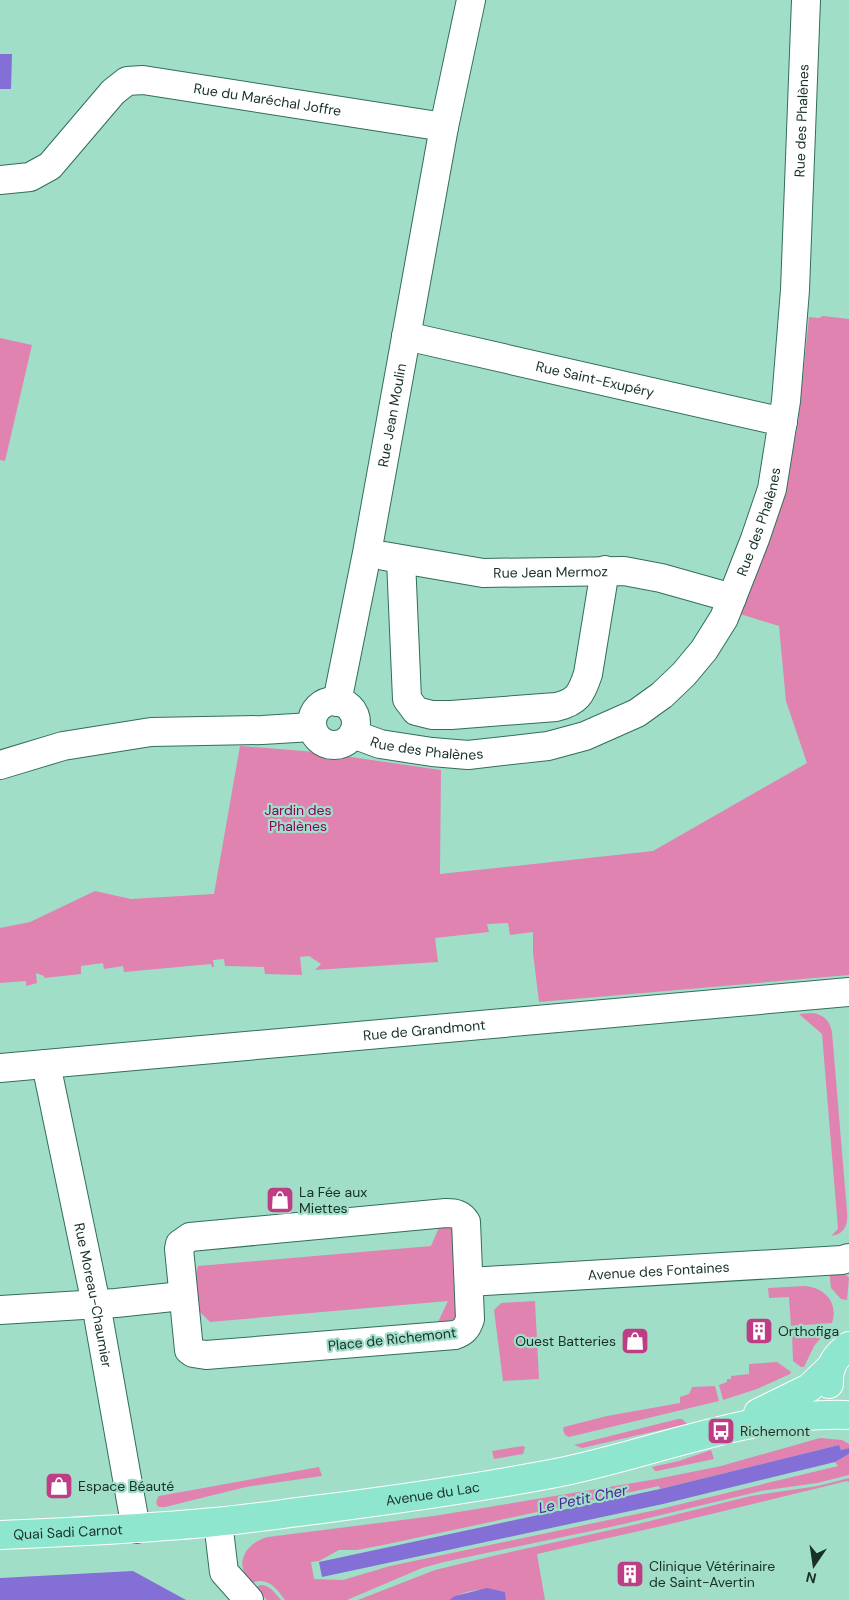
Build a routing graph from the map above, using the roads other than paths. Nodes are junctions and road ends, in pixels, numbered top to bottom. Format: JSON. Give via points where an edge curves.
{"nodes":[{"id":1,"x":472,"y":0,"type":"edge"},
{"id":2,"x":806,"y":0,"type":"edge"},
{"id":3,"x":444,"y":127,"type":"junction"},
{"id":4,"x":0,"y":180,"type":"edge"},
{"id":5,"x":406,"y":336,"type":"junction"},
{"id":6,"x":783,"y":422,"type":"junction"},
{"id":7,"x":367,"y":553,"type":"junction"},
{"id":8,"x":401,"y":560,"type":"junction"},
{"id":9,"x":605,"y":570,"type":"junction"},
{"id":10,"x":732,"y":598,"type":"junction"},
{"id":11,"x":338,"y":702,"type":"junction"},
{"id":12,"x":312,"y":727,"type":"junction"},
{"id":13,"x":353,"y":734,"type":"junction"},
{"id":14,"x":0,"y":765,"type":"edge"},
{"id":15,"x":848,"y":999,"type":"edge"},
{"id":16,"x":46,"y":1064,"type":"junction"},
{"id":17,"x":0,"y":1068,"type":"edge"},
{"id":18,"x":849,"y":1258,"type":"edge"},
{"id":19,"x":469,"y":1282,"type":"junction"},
{"id":20,"x":182,"y":1296,"type":"junction"},
{"id":21,"x":96,"y":1304,"type":"junction"},
{"id":22,"x":0,"y":1310,"type":"edge"},
{"id":23,"x":842,"y":1349,"type":"edge"},
{"id":24,"x":848,"y":1416,"type":"edge"},
{"id":25,"x":726,"y":1429,"type":"junction"},
{"id":26,"x":218,"y":1522,"type":"junction"},
{"id":27,"x":136,"y":1529,"type":"junction"},
{"id":28,"x":0,"y":1535,"type":"edge"},
{"id":29,"x":248,"y":1600,"type":"edge"}],
"edges":[{"from":1,"to":3,"type":"street"},
{"from":2,"to":6,"type":"street","name":"Rue des Phalènes","via":[[794,290]]},
{"from":3,"to":4,"type":"street","name":"Rue du Maréchal Joffre","via":[[143,80],[127,81],[113,92],[50,166],[30,177]]},
{"from":3,"to":5,"type":"street","name":"Rue Jean Moulin"},
{"from":5,"to":6,"type":"street","name":"Rue Saint-Exupéry"},
{"from":5,"to":7,"type":"street","name":"Rue Jean Moulin"},
{"from":6,"to":10,"type":"street","name":"Rue des Phalènes","via":[[772,489]]},
{"from":7,"to":8,"type":"street","name":"Rue Jean Mermoz"},
{"from":7,"to":11,"type":"street","name":"Rue Jean Moulin"},
{"from":8,"to":9,"type":"street","name":"Rue Jean Mermoz","via":[[483,574]]},
{"from":8,"to":9,"type":"street","via":[[406,700],[416,711],[432,715],[556,707],[577,698],[588,674]]},
{"from":9,"to":10,"type":"street","name":"Rue Jean Mermoz","via":[[652,576]]},
{"from":10,"to":13,"type":"street","name":"Rue des Phalènes","via":[[704,650],[684,674],[637,713],[584,736],[548,746],[468,755],[380,744]]},
{"from":11,"to":12,"type":"street","via":[[318,708]]},
{"from":11,"to":13,"type":"street","via":[[354,714]]},
{"from":12,"to":13,"type":"street","via":[[318,739],[330,745],[343,743]]},
{"from":12,"to":14,"type":"street","via":[[151,732],[63,746]]},
{"from":15,"to":16,"type":"street","name":"Rue de Grandmont"},
{"from":16,"to":17,"type":"street","name":"Rue de Grandmont"},
{"from":16,"to":21,"type":"street","name":"Rue Moreau-Chaumier"},
{"from":18,"to":19,"type":"street","name":"Avenue des Fontaines"},
{"from":19,"to":20,"type":"street","name":"Place de Richemont","via":[[470,1319],[463,1332],[455,1335],[206,1355],[189,1350]]},
{"from":19,"to":20,"type":"street","name":"Place de Richemont","via":[[466,1222],[463,1216],[446,1213],[190,1236],[179,1249]]},
{"from":20,"to":21,"type":"street"},
{"from":21,"to":22,"type":"street"},
{"from":21,"to":27,"type":"street","name":"Rue Moreau-Chaumier"},
{"from":23,"to":24,"type":"main road","via":[[828,1381],[831,1396]]},
{"from":23,"to":25,"type":"main road","name":"Avenue du Lac","via":[[818,1380],[799,1394]]},
{"from":24,"to":25,"type":"main road","name":"Avenue du Lac","via":[[804,1415]]},
{"from":25,"to":26,"type":"main road","name":"Avenue du Lac","via":[[615,1460],[556,1472],[433,1494]]},
{"from":26,"to":27,"type":"main road","name":"Avenue du Lac"},
{"from":26,"to":29,"type":"street","via":[[224,1572]]},
{"from":27,"to":28,"type":"main road","name":"Quai Sadi Carnot"}]}
